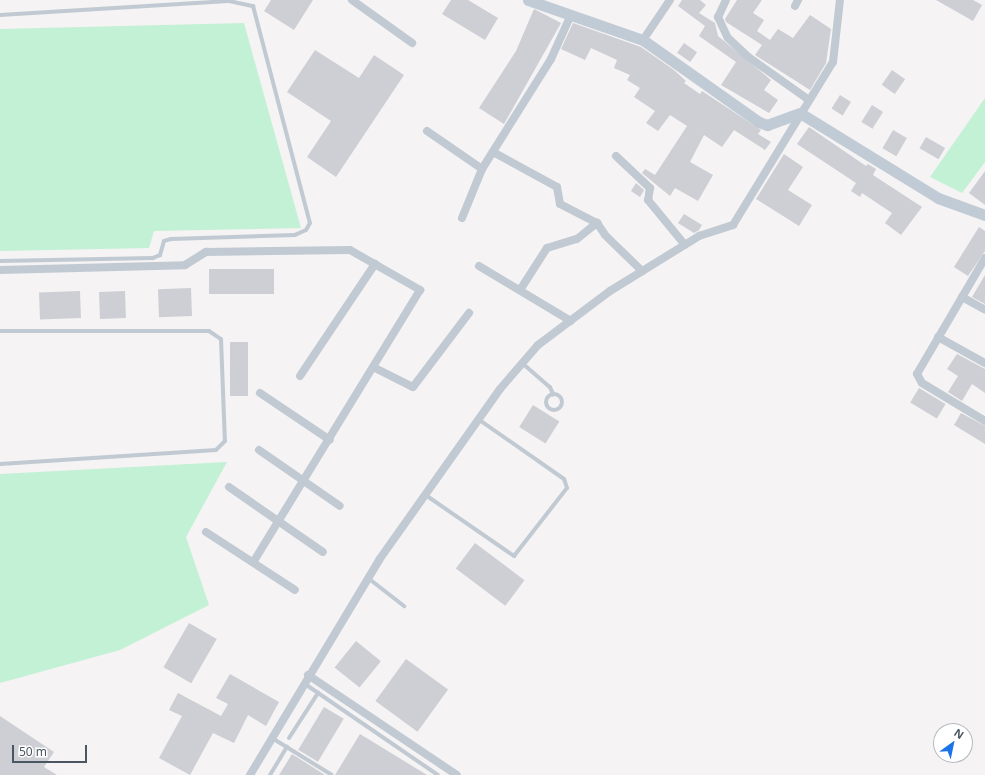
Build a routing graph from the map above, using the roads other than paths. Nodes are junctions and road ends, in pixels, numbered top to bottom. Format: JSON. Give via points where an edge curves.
{"nodes":[{"id":1,"x":352,"y":0,"type":"edge"},
{"id":2,"x":528,"y":0,"type":"edge"},
{"id":3,"x":670,"y":0,"type":"edge"},
{"id":4,"x":726,"y":0,"type":"edge"},
{"id":5,"x":840,"y":0,"type":"edge"},
{"id":6,"x":0,"y":15,"type":"edge"},
{"id":7,"x":570,"y":17,"type":"junction"},
{"id":8,"x":643,"y":40,"type":"junction"},
{"id":9,"x":412,"y":43,"type":"dead end"},
{"id":10,"x":809,"y":100,"type":"junction"},
{"id":11,"x":800,"y":113,"type":"junction"},
{"id":12,"x":427,"y":131,"type":"dead end"},
{"id":13,"x":493,"y":152,"type":"junction"},
{"id":14,"x":616,"y":156,"type":"dead end"},
{"id":15,"x":482,"y":169,"type":"junction"},
{"id":16,"x":985,"y":215,"type":"edge"},
{"id":17,"x":462,"y":218,"type":"dead end"},
{"id":18,"x":598,"y":223,"type":"junction"},
{"id":19,"x":685,"y":245,"type":"junction"},
{"id":20,"x":985,"y":258,"type":"edge"},
{"id":21,"x":0,"y":261,"type":"edge"},
{"id":22,"x":375,"y":264,"type":"junction"},
{"id":23,"x":479,"y":266,"type":"dead end"},
{"id":24,"x":0,"y":270,"type":"edge"},
{"id":25,"x":642,"y":271,"type":"junction"},
{"id":26,"x":520,"y":290,"type":"junction"},
{"id":27,"x":962,"y":297,"type":"junction"},
{"id":28,"x":985,"y":310,"type":"edge"},
{"id":29,"x":468,"y":313,"type":"dead end"},
{"id":30,"x":571,"y":321,"type":"junction"},
{"id":31,"x":0,"y":331,"type":"edge"},
{"id":32,"x":938,"y":336,"type":"junction"},
{"id":33,"x":522,"y":363,"type":"junction"},
{"id":34,"x":985,"y":363,"type":"edge"},
{"id":35,"x":375,"y":368,"type":"junction"},
{"id":36,"x":300,"y":376,"type":"dead end"},
{"id":37,"x":260,"y":393,"type":"dead end"},
{"id":38,"x":553,"y":394,"type":"junction"},
{"id":39,"x":478,"y":418,"type":"junction"},
{"id":40,"x":985,"y":421,"type":"edge"},
{"id":41,"x":330,"y":440,"type":"junction"},
{"id":42,"x":259,"y":450,"type":"dead end"},
{"id":43,"x":0,"y":464,"type":"edge"},
{"id":44,"x":304,"y":481,"type":"junction"},
{"id":45,"x":229,"y":487,"type":"dead end"},
{"id":46,"x":427,"y":496,"type":"junction"},
{"id":47,"x":340,"y":506,"type":"dead end"},
{"id":48,"x":279,"y":521,"type":"junction"},
{"id":49,"x":206,"y":532,"type":"dead end"},
{"id":50,"x":323,"y":552,"type":"dead end"},
{"id":51,"x":252,"y":562,"type":"junction"},
{"id":52,"x":368,"y":578,"type":"junction"},
{"id":53,"x":296,"y":590,"type":"dead end"},
{"id":54,"x":404,"y":606,"type":"dead end"},
{"id":55,"x":305,"y":679,"type":"junction"},
{"id":56,"x":318,"y":693,"type":"junction"},
{"id":57,"x":271,"y":738,"type":"junction"},
{"id":58,"x":289,"y":738,"type":"dead end"},
{"id":59,"x":287,"y":748,"type":"junction"},
{"id":60,"x":250,"y":775,"type":"edge"},
{"id":61,"x":270,"y":775,"type":"edge"},
{"id":62,"x":332,"y":775,"type":"edge"},
{"id":63,"x":438,"y":775,"type":"edge"},
{"id":64,"x":457,"y":775,"type":"edge"}],
"edges":[{"from":1,"to":9,"type":"street"},
{"from":2,"to":7,"type":"street"},
{"from":3,"to":8,"type":"street"},
{"from":4,"to":10,"type":"street","via":[[718,17],[728,38],[747,56]]},
{"from":5,"to":10,"type":"street","via":[[833,62]]},
{"from":6,"to":21,"type":"lane","via":[[229,1],[253,6],[310,223],[306,230],[295,235],[171,239],[164,241],[160,255],[153,258]]},
{"from":7,"to":8,"type":"street"},
{"from":7,"to":13,"type":"street","via":[[551,59]]},
{"from":8,"to":11,"type":"street","via":[[759,122],[767,125]]},
{"from":10,"to":11,"type":"street"},
{"from":11,"to":16,"type":"street","via":[[938,198]]},
{"from":11,"to":19,"type":"street","via":[[732,226],[699,236]]},
{"from":12,"to":15,"type":"street"},
{"from":13,"to":15,"type":"street"},
{"from":13,"to":18,"type":"street","via":[[557,187],[560,204]]},
{"from":14,"to":19,"type":"street","via":[[650,188],[648,200]]},
{"from":15,"to":17,"type":"street"},
{"from":18,"to":25,"type":"street","via":[[605,235]]},
{"from":18,"to":26,"type":"street","via":[[576,239],[547,248]]},
{"from":19,"to":25,"type":"street"},
{"from":20,"to":27,"type":"street"},
{"from":22,"to":24,"type":"street","via":[[350,250],[206,252],[179,265]]},
{"from":22,"to":35,"type":"street","via":[[420,290]]},
{"from":22,"to":36,"type":"street"},
{"from":23,"to":26,"type":"street"},
{"from":25,"to":30,"type":"street"},
{"from":26,"to":30,"type":"street"},
{"from":27,"to":28,"type":"street"},
{"from":27,"to":32,"type":"street"},
{"from":29,"to":35,"type":"street","via":[[413,387]]},
{"from":30,"to":33,"type":"street","via":[[538,345]]},
{"from":31,"to":43,"type":"lane","via":[[209,331],[221,339],[225,441],[216,450]]},
{"from":32,"to":34,"type":"street"},
{"from":32,"to":40,"type":"street","via":[[918,380]]},
{"from":33,"to":38,"type":"lane","via":[[550,387]]},
{"from":33,"to":39,"type":"street"},
{"from":35,"to":41,"type":"street"},
{"from":37,"to":41,"type":"street"},
{"from":38,"to":38,"type":"lane","via":[[562,402],[554,410],[546,401]]},
{"from":39,"to":46,"type":"street"},
{"from":39,"to":46,"type":"lane","via":[[564,479],[567,488],[514,556]]},
{"from":41,"to":44,"type":"street"},
{"from":42,"to":44,"type":"street"},
{"from":44,"to":47,"type":"street"},
{"from":44,"to":48,"type":"street"},
{"from":45,"to":48,"type":"street"},
{"from":46,"to":52,"type":"street"},
{"from":48,"to":50,"type":"street"},
{"from":48,"to":51,"type":"street"},
{"from":49,"to":51,"type":"street"},
{"from":51,"to":53,"type":"street"},
{"from":52,"to":54,"type":"lane"},
{"from":52,"to":55,"type":"street"},
{"from":55,"to":56,"type":"lane"},
{"from":55,"to":57,"type":"street"},
{"from":55,"to":64,"type":"street"},
{"from":56,"to":58,"type":"lane"},
{"from":56,"to":63,"type":"lane"},
{"from":57,"to":59,"type":"lane"},
{"from":57,"to":60,"type":"street"},
{"from":59,"to":61,"type":"lane"},
{"from":59,"to":62,"type":"lane"}]}
